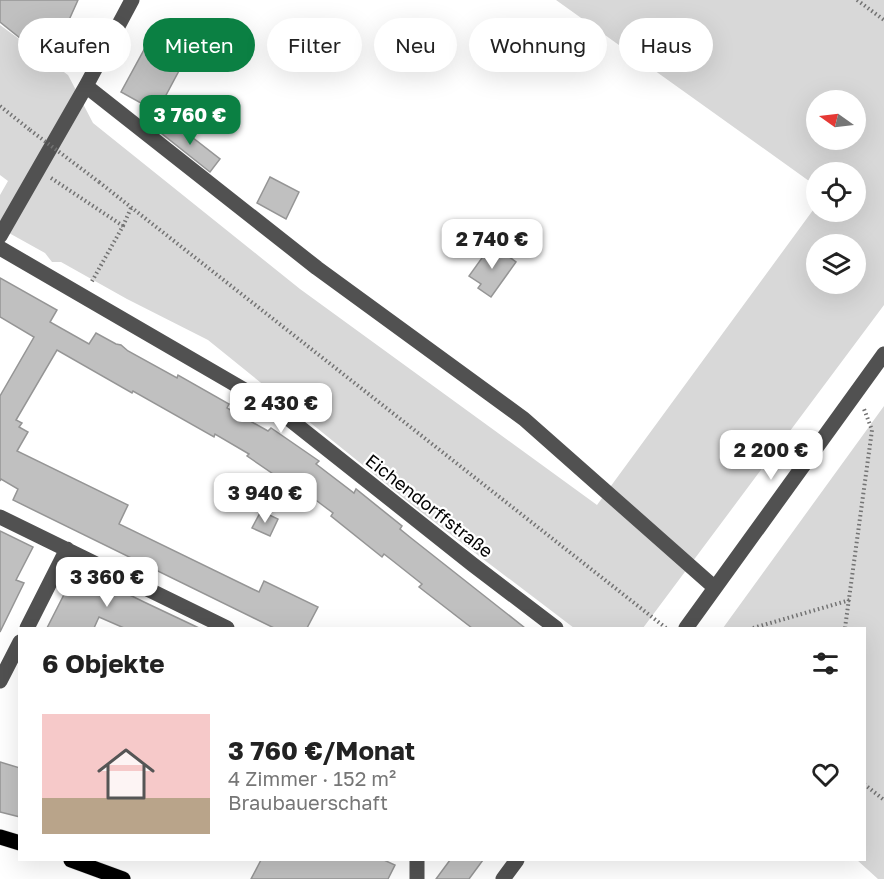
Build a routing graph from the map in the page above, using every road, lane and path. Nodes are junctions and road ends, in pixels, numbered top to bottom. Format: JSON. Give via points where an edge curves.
{"nodes":[{"id":1,"x":132,"y":0,"type":"edge"},
{"id":2,"x":857,"y":0,"type":"edge"},
{"id":3,"x":884,"y":20,"type":"edge"},
{"id":4,"x":86,"y":86,"type":"junction"},
{"id":5,"x":0,"y":106,"type":"edge"},
{"id":6,"x":38,"y":170,"type":"junction"},
{"id":7,"x":131,"y":208,"type":"junction"},
{"id":8,"x":123,"y":226,"type":"junction"},
{"id":9,"x":0,"y":236,"type":"edge"},
{"id":10,"x":0,"y":248,"type":"edge"},
{"id":11,"x":84,"y":296,"type":"junction"},
{"id":12,"x":884,"y":354,"type":"edge"},
{"id":13,"x":857,"y":392,"type":"junction"},
{"id":14,"x":0,"y":517,"type":"edge"},
{"id":15,"x":67,"y":549,"type":"junction"},
{"id":16,"x":714,"y":587,"type":"junction"},
{"id":17,"x":850,"y":600,"type":"junction"},
{"id":18,"x":28,"y":627,"type":"edge"},
{"id":19,"x":225,"y":627,"type":"edge"},
{"id":20,"x":555,"y":627,"type":"edge"},
{"id":21,"x":665,"y":627,"type":"edge"},
{"id":22,"x":687,"y":627,"type":"edge"},
{"id":23,"x":756,"y":627,"type":"edge"},
{"id":24,"x":845,"y":627,"type":"edge"},
{"id":25,"x":18,"y":646,"type":"edge"},
{"id":26,"x":0,"y":681,"type":"edge"},
{"id":27,"x":866,"y":786,"type":"edge"},
{"id":28,"x":884,"y":800,"type":"edge"},
{"id":29,"x":0,"y":837,"type":"edge"},
{"id":30,"x":18,"y":842,"type":"edge"},
{"id":31,"x":74,"y":861,"type":"edge"},
{"id":32,"x":417,"y":861,"type":"edge"},
{"id":33,"x":516,"y":861,"type":"edge"},
{"id":34,"x":123,"y":879,"type":"edge"},
{"id":35,"x":417,"y":879,"type":"edge"},
{"id":36,"x":503,"y":879,"type":"edge"}],
"edges":[{"from":1,"to":4,"type":"street"},
{"from":2,"to":3,"type":"path"},
{"from":4,"to":6,"type":"street"},
{"from":4,"to":16,"type":"street","via":[[317,268],[524,419]]},
{"from":5,"to":7,"type":"path","bridge":true},
{"from":6,"to":8,"type":"path"},
{"from":6,"to":9,"type":"street"},
{"from":7,"to":8,"type":"path"},
{"from":7,"to":21,"type":"path"},
{"from":8,"to":11,"type":"path"},
{"from":10,"to":11,"type":"street","name":"Eichendorffstraße"},
{"from":11,"to":20,"type":"street","name":"Eichendorffstraße","via":[[274,407]]},
{"from":12,"to":13,"type":"street"},
{"from":13,"to":16,"type":"street"},
{"from":13,"to":17,"type":"path","via":[[872,430]]},
{"from":14,"to":15,"type":"street"},
{"from":15,"to":18,"type":"street"},
{"from":15,"to":19,"type":"street"},
{"from":16,"to":22,"type":"street"},
{"from":17,"to":23,"type":"path"},
{"from":17,"to":24,"type":"path"},
{"from":25,"to":26,"type":"street"},
{"from":27,"to":28,"type":"path"},
{"from":29,"to":30,"type":"main road"},
{"from":31,"to":34,"type":"main road"},
{"from":32,"to":35,"type":"street"},
{"from":33,"to":36,"type":"street"}]}
